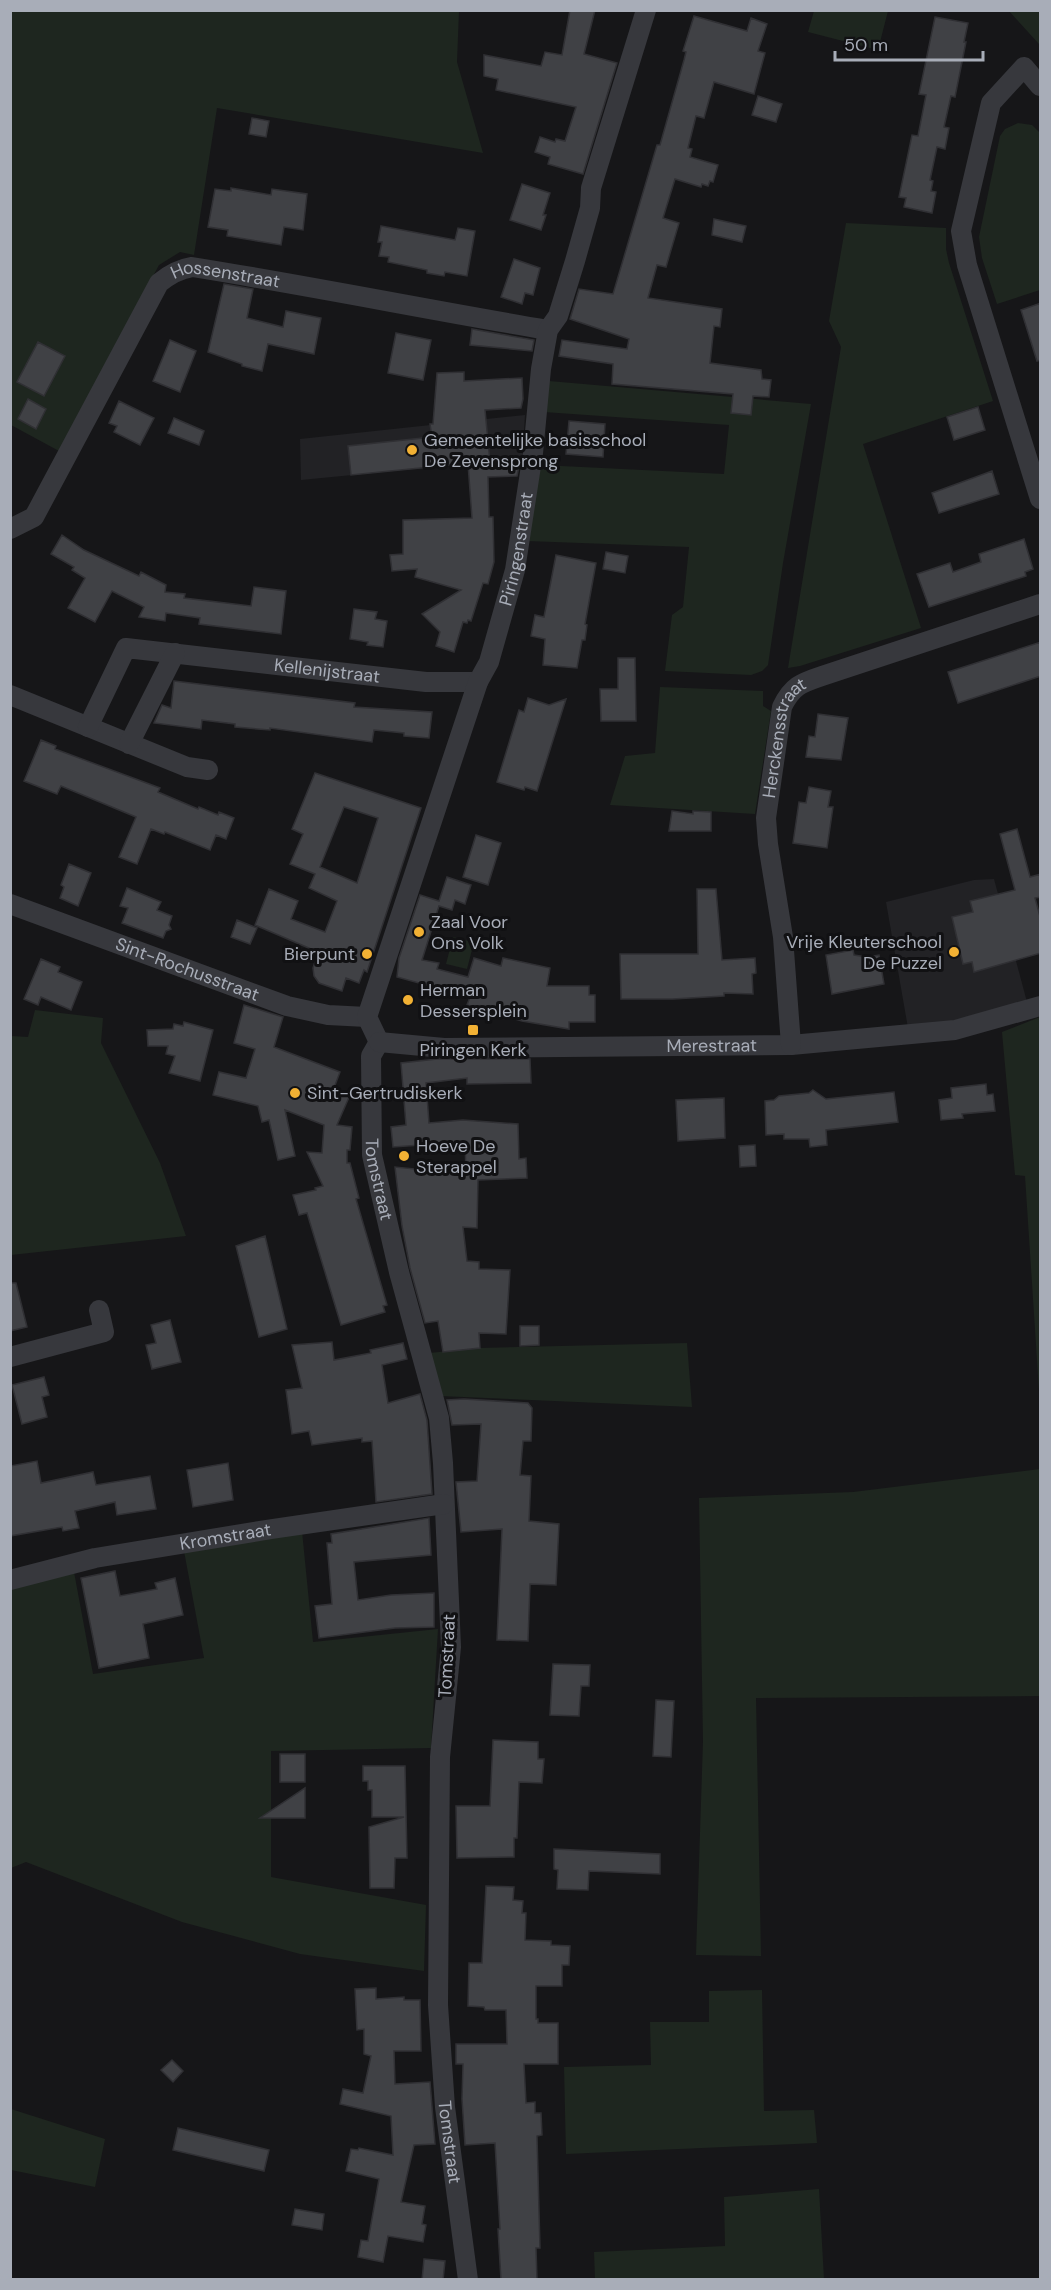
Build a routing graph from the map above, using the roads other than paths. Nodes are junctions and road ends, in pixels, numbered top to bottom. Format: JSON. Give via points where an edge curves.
{"nodes":[{"id":1,"x":645,"y":10,"type":"edge"},
{"id":2,"x":1041,"y":86,"type":"edge"},
{"id":3,"x":548,"y":330,"type":"junction"},
{"id":4,"x":1041,"y":499,"type":"edge"},
{"id":5,"x":10,"y":529,"type":"edge"},
{"id":6,"x":1041,"y":604,"type":"edge"},
{"id":7,"x":175,"y":653,"type":"junction"},
{"id":8,"x":478,"y":682,"type":"junction"},
{"id":9,"x":10,"y":695,"type":"edge"},
{"id":10,"x":88,"y":727,"type":"junction"},
{"id":11,"x":129,"y":744,"type":"junction"},
{"id":12,"x":208,"y":770,"type":"dead end"},
{"id":13,"x":10,"y":904,"type":"edge"},
{"id":14,"x":1041,"y":1006,"type":"edge"},
{"id":15,"x":367,"y":1017,"type":"junction"},
{"id":16,"x":379,"y":1042,"type":"junction"},
{"id":17,"x":791,"y":1045,"type":"junction"},
{"id":18,"x":99,"y":1310,"type":"dead end"},
{"id":19,"x":10,"y":1357,"type":"edge"},
{"id":20,"x":444,"y":1504,"type":"junction"},
{"id":21,"x":10,"y":1580,"type":"edge"},
{"id":22,"x":468,"y":2280,"type":"edge"}],
"edges":[{"from":1,"to":3,"type":"street","name":"Piringenstraat","via":[[591,188],[590,208],[575,261],[558,316]]},
{"from":2,"to":4,"type":"street","via":[[1024,67],[991,103],[962,231],[967,265]]},
{"from":3,"to":5,"type":"street","name":"Hossenstraat","via":[[308,286],[192,267],[181,269],[159,284],[34,517]]},
{"from":3,"to":8,"type":"street","name":"Piringenstraat","via":[[521,539],[489,662]]},
{"from":6,"to":17,"type":"street","name":"Herckensstraat","via":[[822,676],[789,692],[782,707],[766,818],[783,937]]},
{"from":7,"to":8,"type":"street","name":"Kellenijstraat","via":[[426,682]]},
{"from":7,"to":10,"type":"street","name":"Kellenijstraat","via":[[126,648]]},
{"from":7,"to":11,"type":"street"},
{"from":8,"to":15,"type":"street","name":"Piringenstraat"},
{"from":9,"to":10,"type":"street"},
{"from":10,"to":11,"type":"street"},
{"from":11,"to":12,"type":"street","via":[[187,767]]},
{"from":13,"to":15,"type":"street","name":"Sint-Rochusstraat","via":[[287,1006],[328,1015]]},
{"from":14,"to":17,"type":"street","name":"Merestraat","via":[[955,1030]]},
{"from":15,"to":16,"type":"street"},
{"from":16,"to":17,"type":"street","name":"Merestraat","via":[[444,1048]]},
{"from":16,"to":20,"type":"street","name":"Tomstraat","via":[[370,1056],[372,1155],[439,1418]]},
{"from":18,"to":19,"type":"street","via":[[104,1332]]},
{"from":20,"to":21,"type":"street","name":"Kromstraat","via":[[95,1558]]},
{"from":20,"to":22,"type":"street","name":"Tomstraat","via":[[451,1647],[440,1757],[438,2005],[445,2107]]}]}
